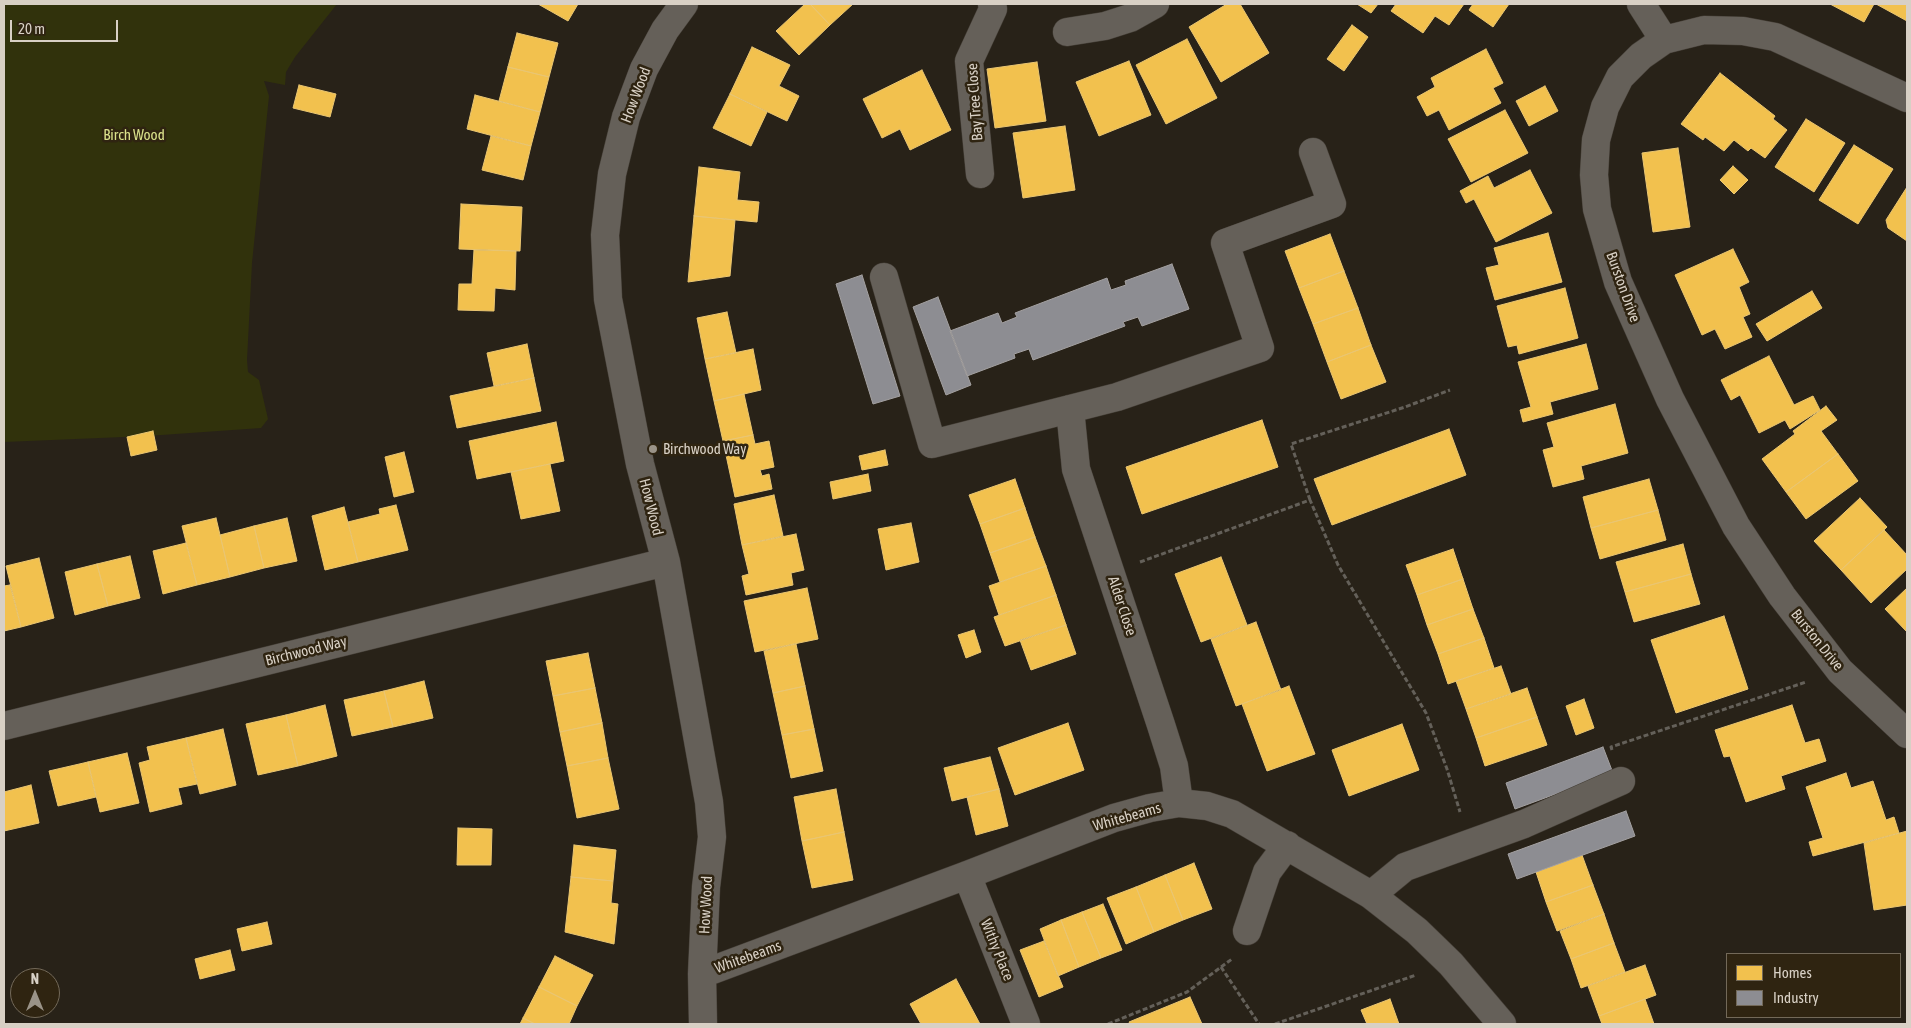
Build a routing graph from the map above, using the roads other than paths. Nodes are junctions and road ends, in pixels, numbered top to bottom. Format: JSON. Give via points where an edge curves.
{"nodes":[{"id":1,"x":684,"y":4,"type":"edge"},
{"id":2,"x":992,"y":4,"type":"edge"},
{"id":3,"x":1155,"y":4,"type":"edge"},
{"id":4,"x":1641,"y":4,"type":"edge"},
{"id":5,"x":1067,"y":32,"type":"dead end"},
{"id":6,"x":1664,"y":40,"type":"junction"},
{"id":7,"x":1907,"y":98,"type":"edge"},
{"id":8,"x":1313,"y":152,"type":"dead end"},
{"id":9,"x":980,"y":174,"type":"dead end"},
{"id":10,"x":884,"y":276,"type":"dead end"},
{"id":11,"x":1070,"y":409,"type":"junction"},
{"id":12,"x":666,"y":562,"type":"junction"},
{"id":13,"x":4,"y":726,"type":"edge"},
{"id":14,"x":1907,"y":734,"type":"edge"},
{"id":15,"x":1621,"y":781,"type":"road end"},
{"id":16,"x":1179,"y":804,"type":"junction"},
{"id":17,"x":1287,"y":845,"type":"junction"},
{"id":18,"x":967,"y":875,"type":"junction"},
{"id":19,"x":1371,"y":895,"type":"junction"},
{"id":20,"x":1247,"y":931,"type":"road end"},
{"id":21,"x":702,"y":974,"type":"junction"},
{"id":22,"x":703,"y":1024,"type":"edge"},
{"id":23,"x":1026,"y":1024,"type":"edge"},
{"id":24,"x":1502,"y":1024,"type":"edge"}],
"edges":[{"from":1,"to":12,"type":"street","name":"How Wood","via":[[656,45],[626,117],[612,174],[605,235],[608,299],[640,464]]},
{"from":2,"to":9,"type":"street","name":"Bay Tree Close","via":[[993,9],[969,61]]},
{"from":3,"to":5,"type":"street","via":[[1130,18],[1106,26]]},
{"from":4,"to":6,"type":"street"},
{"from":6,"to":7,"type":"street","name":"Burston Drive","via":[[1704,30],[1743,31],[1775,37]]},
{"from":6,"to":14,"type":"street","name":"Burston Drive","via":[[1641,56],[1620,78],[1605,108],[1596,140],[1594,175],[1597,209],[1618,282],[1670,399],[1736,526],[1782,596],[1840,671]]},
{"from":8,"to":11,"type":"street","via":[[1332,204],[1225,243],[1260,348],[1117,397]]},
{"from":10,"to":11,"type":"street","via":[[932,444]]},
{"from":11,"to":16,"type":"street","name":"Alder Close","via":[[1076,469],[1174,766]]},
{"from":12,"to":13,"type":"street","name":"Birchwood Way"},
{"from":12,"to":21,"type":"street","name":"How Wood","via":[[712,837]]},
{"from":15,"to":19,"type":"street","via":[[1524,824],[1405,867]]},
{"from":16,"to":17,"type":"street","name":"Whitebeams","via":[[1207,806],[1232,814]]},
{"from":16,"to":18,"type":"street","name":"Whitebeams","via":[[1114,818]]},
{"from":17,"to":19,"type":"street","name":"Whitebeams"},
{"from":17,"to":20,"type":"street","via":[[1268,872]]},
{"from":18,"to":21,"type":"street","name":"Whitebeams"},
{"from":18,"to":23,"type":"street","name":"Withy Place"},
{"from":19,"to":24,"type":"street","name":"Whitebeams","via":[[1417,931],[1451,964]]},
{"from":21,"to":22,"type":"street","name":"How Wood"}]}
